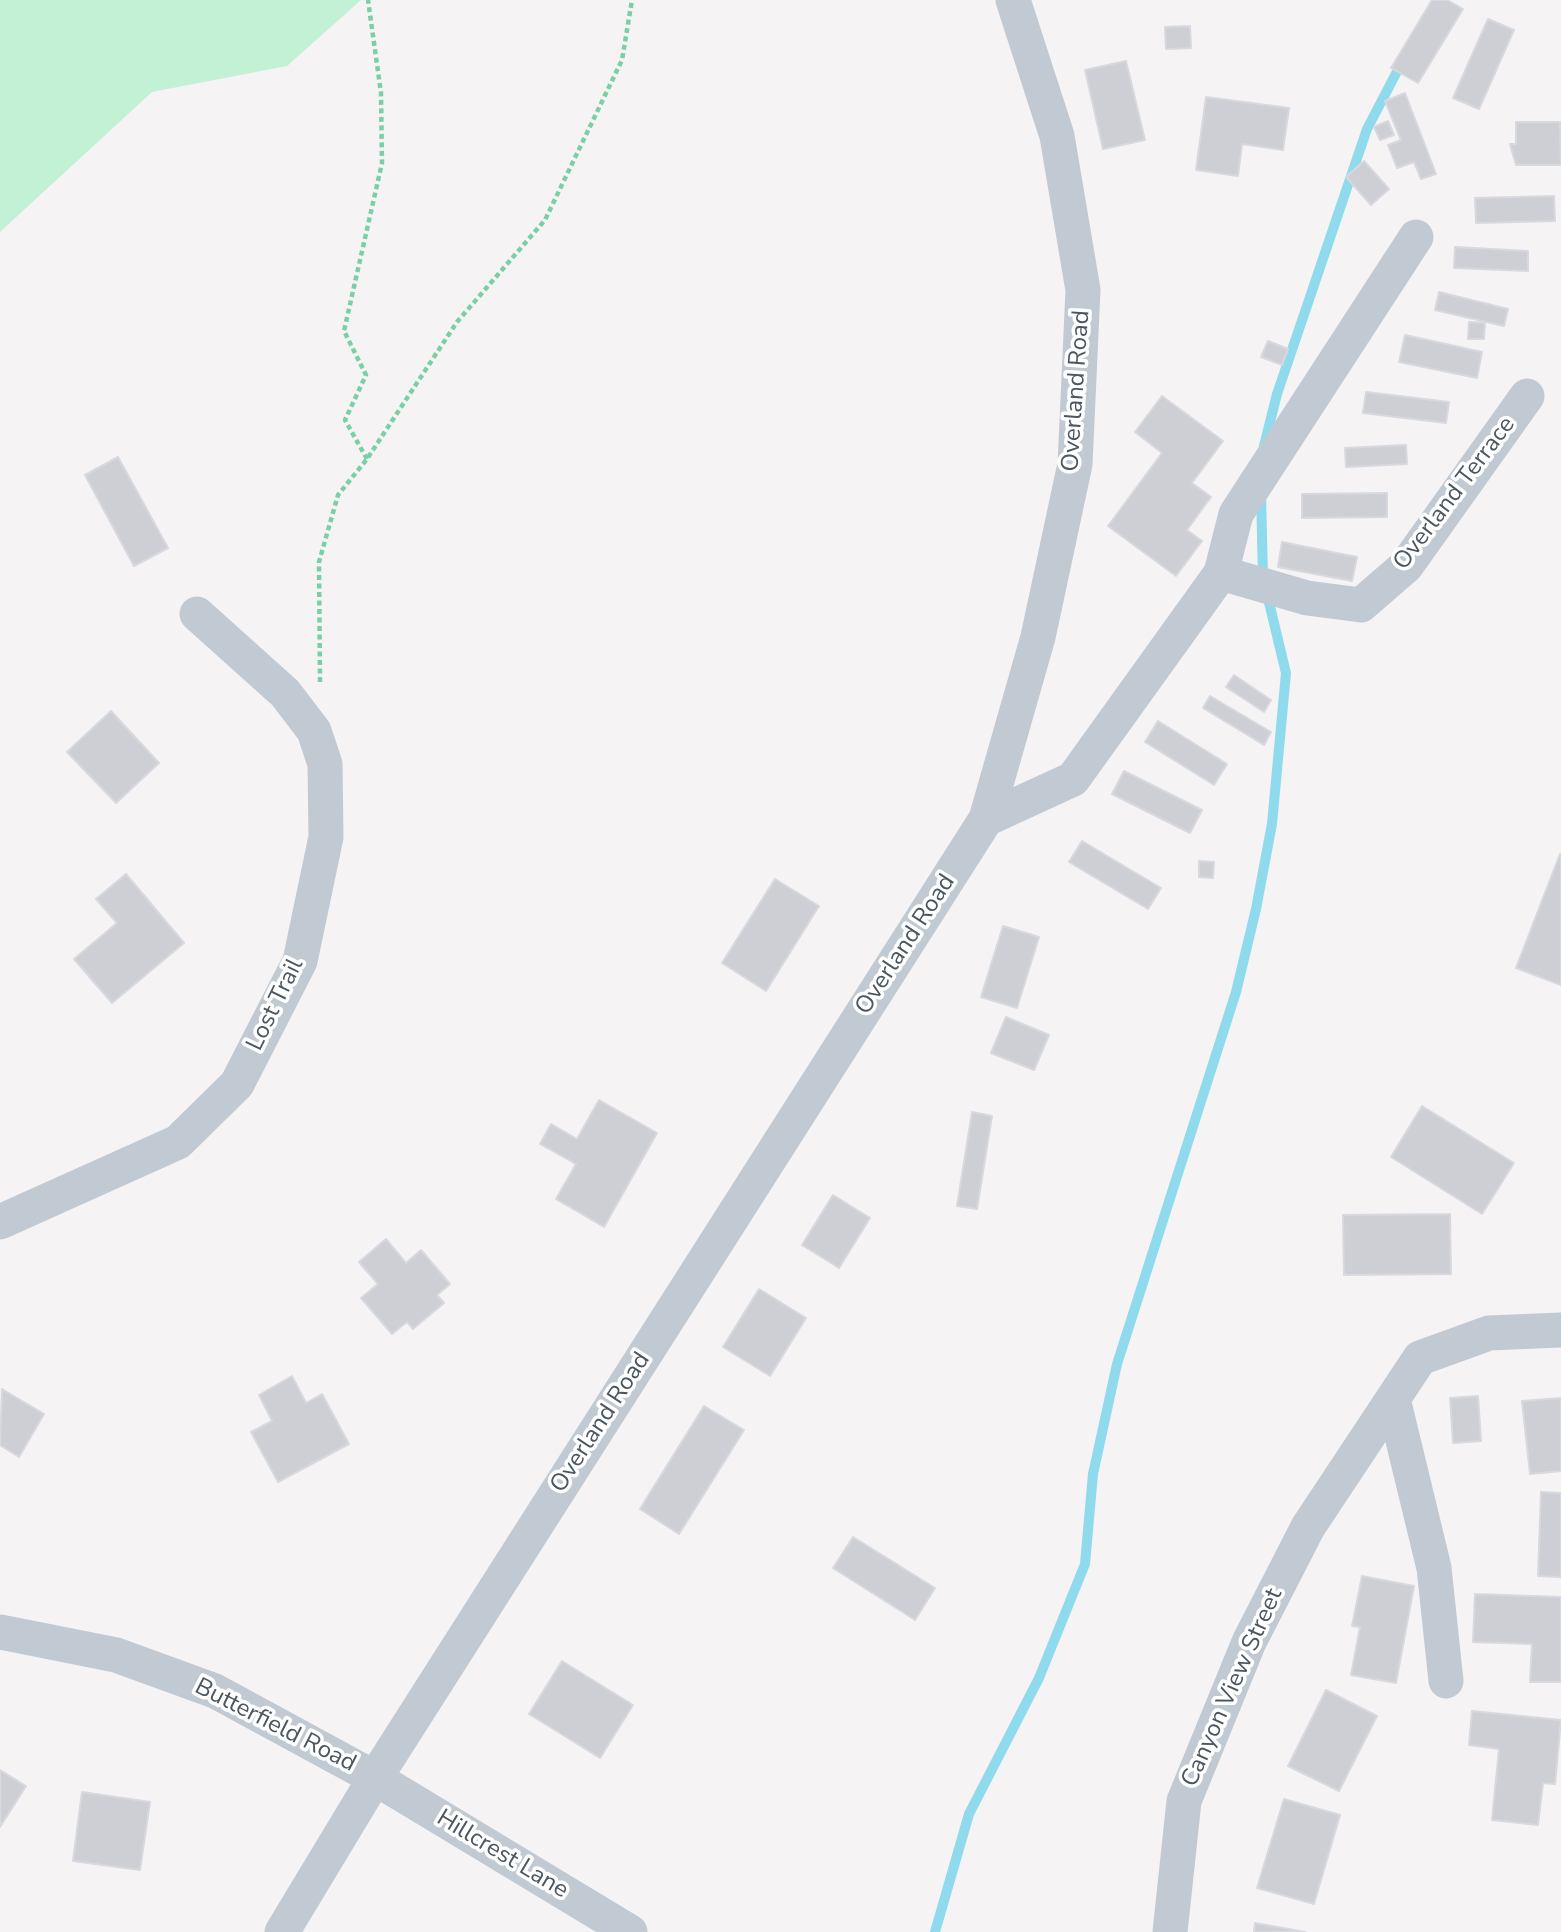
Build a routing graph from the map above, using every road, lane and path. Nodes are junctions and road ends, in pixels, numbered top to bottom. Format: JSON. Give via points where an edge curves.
{"nodes":[{"id":1,"x":368,"y":0,"type":"edge"},
{"id":2,"x":632,"y":0,"type":"edge"},
{"id":3,"x":1013,"y":0,"type":"edge"},
{"id":4,"x":1416,"y":237,"type":"dead end"},
{"id":5,"x":1527,"y":397,"type":"dead end"},
{"id":6,"x":367,"y":459,"type":"junction"},
{"id":7,"x":1221,"y":573,"type":"junction"},
{"id":8,"x":197,"y":614,"type":"dead end"},
{"id":9,"x":308,"y":723,"type":"junction"},
{"id":10,"x":986,"y":819,"type":"junction"},
{"id":11,"x":0,"y":1222,"type":"edge"},
{"id":12,"x":1561,"y":1329,"type":"edge"},
{"id":13,"x":1393,"y":1399,"type":"junction"},
{"id":14,"x":0,"y":1632,"type":"edge"},
{"id":15,"x":1446,"y":1681,"type":"dead end"},
{"id":16,"x":375,"y":1778,"type":"junction"},
{"id":17,"x":282,"y":1932,"type":"edge"},
{"id":18,"x":630,"y":1932,"type":"edge"},
{"id":19,"x":1170,"y":1932,"type":"edge"}],
"edges":[{"from":1,"to":6,"type":"path","via":[[381,93],[382,163],[344,331],[366,374],[345,420]]},
{"from":2,"to":6,"type":"path","via":[[622,60],[545,220],[457,322]]},
{"from":3,"to":10,"type":"street","name":"Overland Road","via":[[1057,136],[1083,290],[1075,464],[1038,637]]},
{"from":4,"to":7,"type":"street","via":[[1236,514]]},
{"from":5,"to":7,"type":"street","name":"Overland Terrace","via":[[1406,566],[1361,605],[1307,598]]},
{"from":6,"to":9,"type":"path","via":[[338,495],[319,562],[320,701]]},
{"from":7,"to":10,"type":"street","via":[[1073,779]]},
{"from":8,"to":9,"type":"street","name":"Lost Trail","via":[[285,693]]},
{"from":9,"to":11,"type":"street","name":"Lost Trail","via":[[325,764],[326,837],[300,961],[237,1083],[178,1142]]},
{"from":10,"to":16,"type":"street","name":"Overland Road"},
{"from":12,"to":13,"type":"street","name":"Canyon View Street","via":[[1489,1333],[1420,1358]]},
{"from":13,"to":15,"type":"street","via":[[1434,1568]]},
{"from":13,"to":19,"type":"street","name":"Canyon View Street","via":[[1308,1527],[1248,1642],[1184,1801]]},
{"from":14,"to":16,"type":"street","name":"Butterfield Road","via":[[116,1655],[215,1691]]},
{"from":16,"to":17,"type":"street","name":"Butterfield Road"},
{"from":16,"to":18,"type":"street","name":"Hillcrest Lane"}]}
